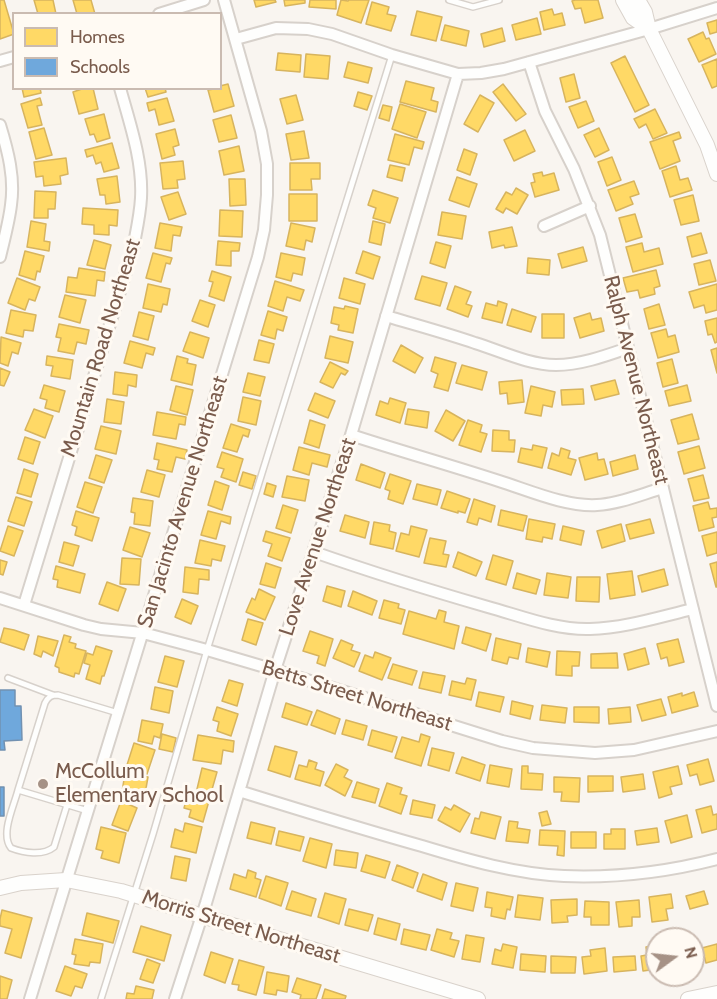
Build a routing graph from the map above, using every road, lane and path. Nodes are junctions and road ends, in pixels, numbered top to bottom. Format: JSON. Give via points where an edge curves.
{"nodes":[{"id":1,"x":204,"y":0,"type":"edge"},
{"id":2,"x":224,"y":0,"type":"edge"},
{"id":3,"x":449,"y":0,"type":"edge"},
{"id":4,"x":499,"y":0,"type":"edge"},
{"id":5,"x":623,"y":0,"type":"edge"},
{"id":6,"x":638,"y":0,"type":"edge"},
{"id":7,"x":717,"y":8,"type":"edge"},
{"id":8,"x":165,"y":12,"type":"edge"},
{"id":9,"x":649,"y":29,"type":"junction"},
{"id":10,"x":236,"y":39,"type":"junction"},
{"id":11,"x":392,"y":55,"type":"junction"},
{"id":12,"x":529,"y":62,"type":"junction"},
{"id":13,"x":458,"y":74,"type":"junction"},
{"id":14,"x":121,"y":90,"type":"edge"},
{"id":15,"x":0,"y":125,"type":"edge"},
{"id":16,"x":717,"y":174,"type":"edge"},
{"id":17,"x":590,"y":206,"type":"junction"},
{"id":18,"x":544,"y":225,"type":"dead end"},
{"id":19,"x":0,"y":257,"type":"edge"},
{"id":20,"x":386,"y":316,"type":"junction"},
{"id":21,"x":628,"y":348,"type":"junction"},
{"id":22,"x":351,"y":435,"type":"junction"},
{"id":23,"x":663,"y":488,"type":"junction"},
{"id":24,"x":314,"y":552,"type":"junction"},
{"id":25,"x":0,"y":598,"type":"edge"},
{"id":26,"x":24,"y":605,"type":"junction"},
{"id":27,"x":693,"y":609,"type":"junction"},
{"id":28,"x":143,"y":633,"type":"junction"},
{"id":29,"x":207,"y":650,"type":"junction"},
{"id":30,"x":275,"y":670,"type":"junction"},
{"id":31,"x":8,"y":678,"type":"dead end"},
{"id":32,"x":53,"y":695,"type":"junction"},
{"id":33,"x":717,"y":706,"type":"edge"},
{"id":34,"x":118,"y":713,"type":"junction"},
{"id":35,"x":717,"y":731,"type":"edge"},
{"id":36,"x":18,"y":790,"type":"junction"},
{"id":37,"x":240,"y":791,"type":"junction"},
{"id":38,"x":67,"y":805,"type":"junction"},
{"id":39,"x":88,"y":811,"type":"junction"},
{"id":40,"x":717,"y":859,"type":"edge"},
{"id":41,"x":66,"y":880,"type":"junction"},
{"id":42,"x":0,"y":888,"type":"edge"},
{"id":43,"x":134,"y":894,"type":"junction"},
{"id":44,"x":202,"y":916,"type":"junction"},
{"id":45,"x":717,"y":993,"type":"edge"},
{"id":46,"x":30,"y":999,"type":"edge"},
{"id":47,"x":101,"y":999,"type":"edge"},
{"id":48,"x":175,"y":999,"type":"edge"},
{"id":49,"x":478,"y":999,"type":"edge"},
{"id":50,"x":688,"y":999,"type":"edge"}],
"edges":[{"from":1,"to":8,"type":"street"},
{"from":2,"to":10,"type":"street","name":"San Jacinto Avenue Northeast"},
{"from":3,"to":4,"type":"lane","via":[[473,7]]},
{"from":5,"to":9,"type":"street","via":[[633,18]]},
{"from":6,"to":9,"type":"street"},
{"from":7,"to":9,"type":"street"},
{"from":9,"to":12,"type":"street"},
{"from":9,"to":16,"type":"street","via":[[707,145]]},
{"from":10,"to":11,"type":"street","via":[[276,28],[308,28]]},
{"from":10,"to":28,"type":"street","name":"San Jacinto Avenue Northeast","via":[[267,164],[264,230]]},
{"from":11,"to":13,"type":"street"},
{"from":11,"to":29,"type":"lane"},
{"from":12,"to":13,"type":"street"},
{"from":12,"to":17,"type":"street","name":"Ralph Avenue Northeast","via":[[545,111]]},
{"from":13,"to":20,"type":"street","name":"Love Avenue Northeast"},
{"from":14,"to":26,"type":"street","name":"Mountain Road Northeast","via":[[140,175],[138,224]]},
{"from":15,"to":19,"type":"street","via":[[12,183],[12,205]]},
{"from":17,"to":18,"type":"street"},
{"from":17,"to":21,"type":"street","name":"Ralph Avenue Northeast"},
{"from":20,"to":21,"type":"street","via":[[554,365]]},
{"from":20,"to":22,"type":"street","name":"Love Avenue Northeast"},
{"from":21,"to":23,"type":"street","name":"Ralph Avenue Northeast"},
{"from":22,"to":23,"type":"street","via":[[573,502],[596,505]]},
{"from":22,"to":24,"type":"street","name":"Love Avenue Northeast"},
{"from":23,"to":27,"type":"street","name":"Ralph Avenue Northeast"},
{"from":24,"to":27,"type":"street","via":[[475,603],[567,627],[623,626]]},
{"from":24,"to":30,"type":"street","name":"Love Avenue Northeast"},
{"from":25,"to":26,"type":"street","name":"Betts Street Northeast"},
{"from":26,"to":28,"type":"street","name":"Betts Street Northeast","via":[[93,627]]},
{"from":27,"to":33,"type":"street","name":"Ralph Avenue Northeast"},
{"from":28,"to":29,"type":"street","name":"Betts Street Northeast"},
{"from":28,"to":34,"type":"street","name":"San Jacinto Avenue Northeast"},
{"from":29,"to":30,"type":"street","name":"Betts Street Northeast"},
{"from":29,"to":43,"type":"lane"},
{"from":30,"to":35,"type":"street","name":"Betts Street Northeast","via":[[533,748],[595,753],[634,750]]},
{"from":30,"to":37,"type":"street","name":"Love Avenue Northeast"},
{"from":31,"to":32,"type":"lane"},
{"from":32,"to":34,"type":"lane"},
{"from":32,"to":36,"type":"lane","via":[[45,703]]},
{"from":34,"to":39,"type":"street","name":"San Jacinto Avenue Northeast"},
{"from":36,"to":38,"type":"lane"},
{"from":36,"to":38,"type":"lane","via":[[6,840],[18,851],[51,850]]},
{"from":37,"to":40,"type":"street","via":[[461,858],[524,872],[604,876],[647,873]]},
{"from":37,"to":44,"type":"street","name":"Love Avenue Northeast"},
{"from":38,"to":39,"type":"lane"},
{"from":39,"to":41,"type":"street","name":"San Jacinto Avenue Northeast"},
{"from":41,"to":42,"type":"street","name":"Morris Street Northeast"},
{"from":41,"to":43,"type":"street","name":"Morris Street Northeast"},
{"from":41,"to":46,"type":"street","name":"San Jacinto Avenue Northeast"},
{"from":43,"to":44,"type":"street","name":"Morris Street Northeast"},
{"from":43,"to":47,"type":"lane"},
{"from":44,"to":48,"type":"street","name":"Love Avenue Northeast"},
{"from":44,"to":49,"type":"street","name":"Morris Street Northeast"},
{"from":45,"to":50,"type":"street"}]}
